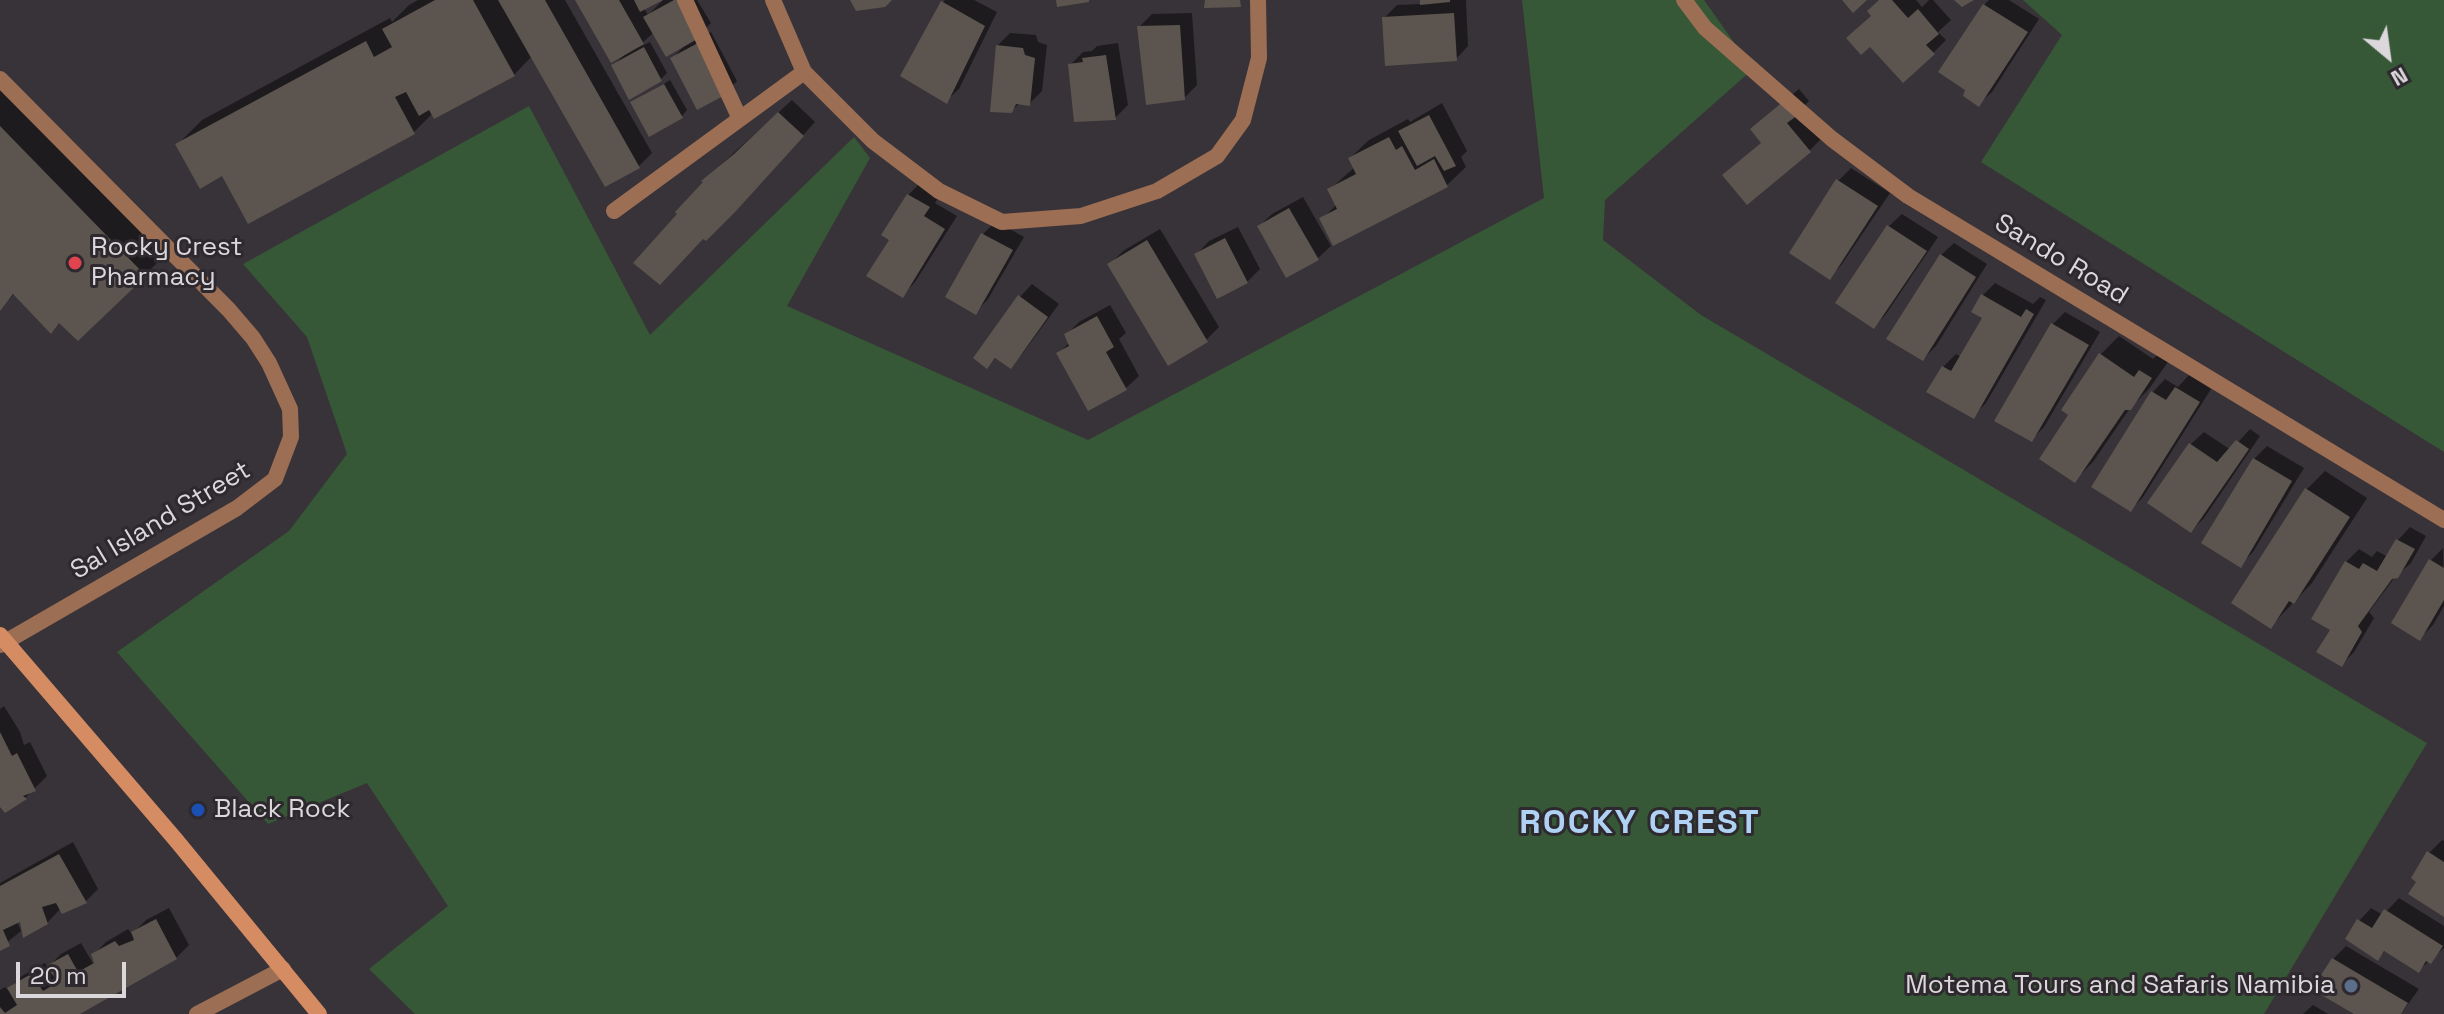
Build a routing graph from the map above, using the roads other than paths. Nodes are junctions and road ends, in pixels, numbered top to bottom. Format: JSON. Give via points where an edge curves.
{"nodes":[{"id":1,"x":685,"y":0,"type":"edge"},
{"id":2,"x":773,"y":0,"type":"edge"},
{"id":3,"x":1258,"y":0,"type":"edge"},
{"id":4,"x":1684,"y":0,"type":"edge"},
{"id":5,"x":804,"y":72,"type":"junction"},
{"id":6,"x":0,"y":79,"type":"edge"},
{"id":7,"x":740,"y":119,"type":"junction"},
{"id":8,"x":614,"y":211,"type":"dead end"},
{"id":9,"x":2444,"y":520,"type":"edge"},
{"id":10,"x":2,"y":641,"type":"edge"},
{"id":11,"x":283,"y":969,"type":"junction"},
{"id":12,"x":197,"y":1014,"type":"edge"},
{"id":13,"x":319,"y":1014,"type":"edge"}],
"edges":[{"from":1,"to":7,"type":"street"},
{"from":2,"to":5,"type":"street"},
{"from":3,"to":5,"type":"street","via":[[1259,58],[1243,120],[1217,156],[1157,191],[1081,216],[1002,222],[939,191],[873,141]]},
{"from":4,"to":9,"type":"street","name":"Sando Road","via":[[1715,37],[1832,139],[1908,196]]},
{"from":5,"to":7,"type":"street"},
{"from":6,"to":10,"type":"street","name":"Sal Island Street","via":[[253,338],[290,409],[291,437],[275,479],[237,508]]},
{"from":7,"to":8,"type":"street"},
{"from":10,"to":11,"type":"street"},
{"from":11,"to":12,"type":"street"},
{"from":11,"to":13,"type":"street"}]}
